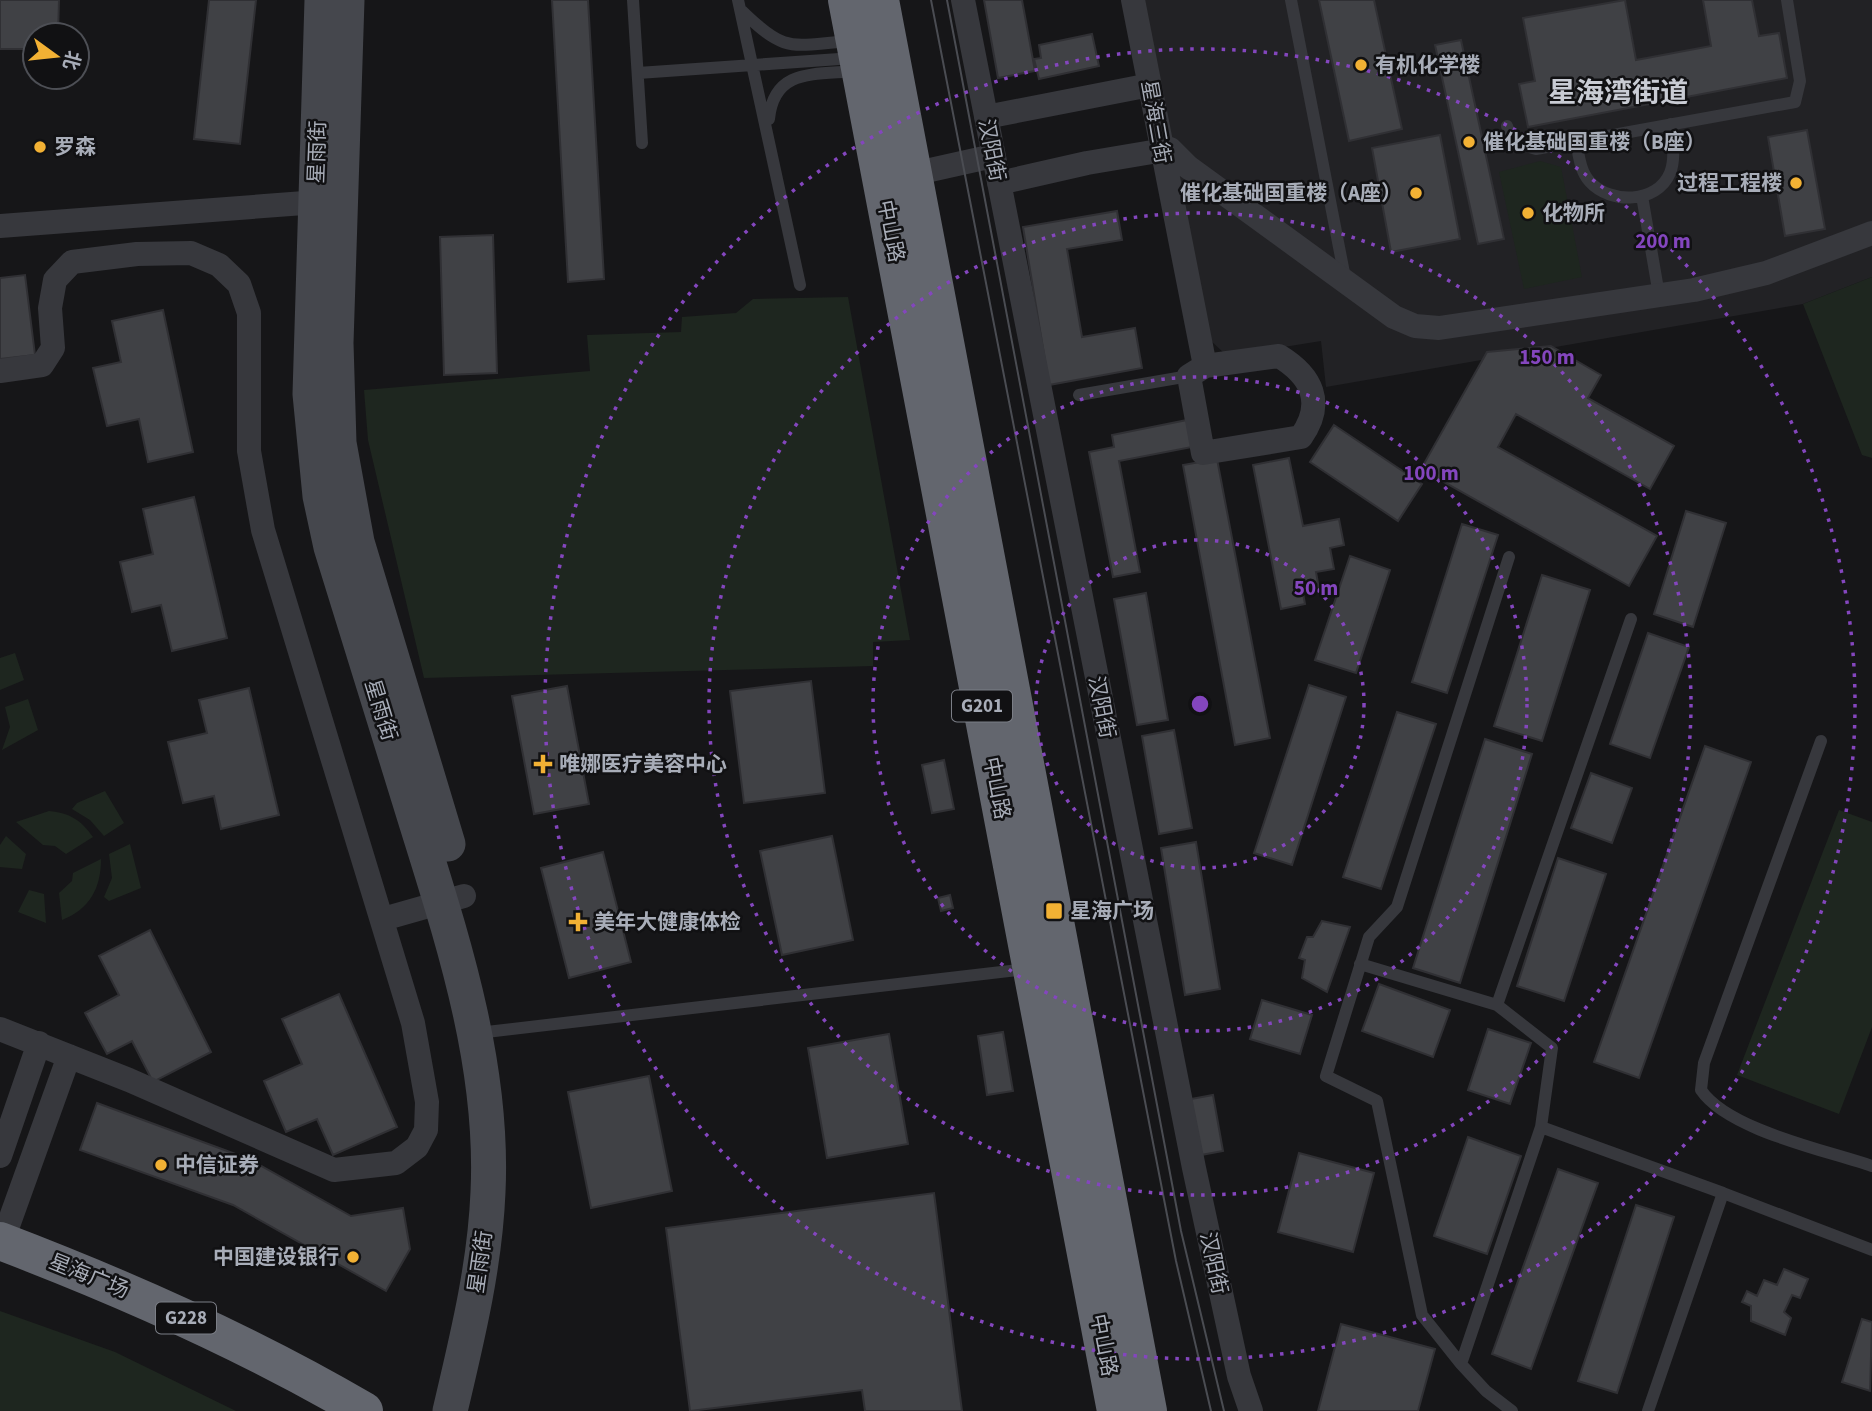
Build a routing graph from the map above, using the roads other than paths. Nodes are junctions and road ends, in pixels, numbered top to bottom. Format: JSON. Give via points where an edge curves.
{"nodes":[{"id":1,"x":322,"y":0,"type":"edge"},
{"id":2,"x":347,"y":0,"type":"edge"},
{"id":3,"x":633,"y":0,"type":"edge"},
{"id":4,"x":847,"y":0,"type":"edge"},
{"id":5,"x":880,"y":0,"type":"edge"},
{"id":6,"x":963,"y":0,"type":"edge"},
{"id":7,"x":1133,"y":0,"type":"edge"},
{"id":8,"x":1291,"y":0,"type":"edge"},
{"id":9,"x":1787,"y":0,"type":"edge"},
{"id":10,"x":740,"y":5,"type":"edge"},
{"id":11,"x":858,"y":56,"type":"junction"},
{"id":12,"x":754,"y":66,"type":"junction"},
{"id":13,"x":638,"y":73,"type":"junction"},
{"id":14,"x":1150,"y":85,"type":"junction"},
{"id":15,"x":986,"y":117,"type":"junction"},
{"id":16,"x":1671,"y":124,"type":"junction"},
{"id":17,"x":1507,"y":126,"type":"dead end"},
{"id":18,"x":768,"y":130,"type":"junction"},
{"id":19,"x":1576,"y":141,"type":"junction"},
{"id":20,"x":642,"y":143,"type":"dead end"},
{"id":21,"x":1161,"y":151,"type":"junction"},
{"id":22,"x":993,"y":156,"type":"junction"},
{"id":23,"x":897,"y":178,"type":"junction"},
{"id":24,"x":999,"y":183,"type":"junction"},
{"id":25,"x":1642,"y":196,"type":"junction"},
{"id":26,"x":328,"y":201,"type":"junction"},
{"id":27,"x":110,"y":218,"type":"junction"},
{"id":28,"x":0,"y":226,"type":"edge"},
{"id":29,"x":1872,"y":233,"type":"edge"},
{"id":30,"x":115,"y":257,"type":"junction"},
{"id":31,"x":1346,"y":282,"type":"junction"},
{"id":32,"x":800,"y":285,"type":"dead end"},
{"id":33,"x":1659,"y":295,"type":"junction"},
{"id":34,"x":0,"y":371,"type":"edge"},
{"id":35,"x":1197,"y":371,"type":"junction"},
{"id":36,"x":1079,"y":395,"type":"dead end"},
{"id":37,"x":1509,"y":557,"type":"dead end"},
{"id":38,"x":1632,"y":619,"type":"dead end"},
{"id":39,"x":1821,"y":741,"type":"dead end"},
{"id":40,"x":450,"y":892,"type":"junction"},
{"id":41,"x":381,"y":912,"type":"junction"},
{"id":42,"x":1360,"y":964,"type":"junction"},
{"id":43,"x":1032,"y":969,"type":"junction"},
{"id":44,"x":1497,"y":1004,"type":"junction"},
{"id":45,"x":0,"y":1029,"type":"edge"},
{"id":46,"x":486,"y":1032,"type":"junction"},
{"id":47,"x":39,"y":1043,"type":"junction"},
{"id":48,"x":69,"y":1056,"type":"junction"},
{"id":49,"x":1541,"y":1127,"type":"junction"},
{"id":50,"x":0,"y":1156,"type":"edge"},
{"id":51,"x":1872,"y":1166,"type":"edge"},
{"id":52,"x":1723,"y":1193,"type":"junction"},
{"id":53,"x":1,"y":1250,"type":"edge"},
{"id":54,"x":1872,"y":1250,"type":"edge"},
{"id":55,"x":1461,"y":1364,"type":"junction"},
{"id":56,"x":316,"y":1411,"type":"edge"},
{"id":57,"x":364,"y":1411,"type":"edge"},
{"id":58,"x":450,"y":1411,"type":"edge"},
{"id":59,"x":474,"y":1411,"type":"edge"},
{"id":60,"x":1116,"y":1411,"type":"edge"},
{"id":61,"x":1148,"y":1411,"type":"edge"},
{"id":62,"x":1251,"y":1411,"type":"edge"},
{"id":63,"x":1512,"y":1411,"type":"edge"},
{"id":64,"x":1648,"y":1411,"type":"edge"}],
"edges":[{"from":1,"to":26,"type":"street","name":"星雨街"},
{"from":2,"to":26,"type":"street","name":"星雨街"},
{"from":3,"to":13,"type":"lane"},
{"from":4,"to":11,"type":"highway","name":"中山路","number":"G201"},
{"from":5,"to":23,"type":"highway","name":"中山路","number":"G201"},
{"from":6,"to":15,"type":"street","name":"汉阳街"},
{"from":7,"to":14,"type":"street","name":"星海三街"},
{"from":8,"to":31,"type":"lane"},
{"from":9,"to":16,"type":"lane","via":[[1800,81],[1795,102]]},
{"from":10,"to":11,"type":"lane","via":[[769,37],[789,46]]},
{"from":10,"to":12,"type":"lane"},
{"from":11,"to":12,"type":"lane"},
{"from":11,"to":18,"type":"lane","via":[[782,85],[771,100]]},
{"from":11,"to":23,"type":"highway","name":"中山路","number":"G201"},
{"from":12,"to":13,"type":"lane"},
{"from":12,"to":18,"type":"lane"},
{"from":13,"to":20,"type":"lane"},
{"from":14,"to":15,"type":"street"},
{"from":14,"to":21,"type":"street","name":"星海三街"},
{"from":15,"to":22,"type":"street","name":"汉阳街"},
{"from":16,"to":19,"type":"lane"},
{"from":16,"to":25,"type":"lane","via":[[1669,176]]},
{"from":17,"to":19,"type":"lane","via":[[1513,142],[1536,149]]},
{"from":18,"to":32,"type":"lane"},
{"from":19,"to":25,"type":"lane","via":[[1582,170],[1591,184],[1622,198]]},
{"from":21,"to":24,"type":"street"},
{"from":21,"to":31,"type":"street","via":[[1170,149],[1188,167]]},
{"from":21,"to":35,"type":"street","name":"星海三街"},
{"from":22,"to":23,"type":"street"},
{"from":22,"to":24,"type":"street","name":"汉阳街"},
{"from":23,"to":43,"type":"highway","name":"中山路","number":"G201"},
{"from":23,"to":61,"type":"highway","name":"中山路","number":"G201"},
{"from":24,"to":62,"type":"street","name":"汉阳街","via":[[1199,1195]]},
{"from":25,"to":33,"type":"lane"},
{"from":26,"to":27,"type":"street"},
{"from":26,"to":40,"type":"street","name":"星雨街","via":[[310,394],[320,496],[331,547]]},
{"from":27,"to":28,"type":"street"},
{"from":27,"to":30,"type":"street"},
{"from":29,"to":33,"type":"street","via":[[1766,273]]},
{"from":30,"to":34,"type":"street","via":[[72,262],[55,280],[50,308],[53,348],[42,365]]},
{"from":30,"to":41,"type":"street","via":[[191,253],[219,265],[239,284],[249,313],[249,451],[262,530]]},
{"from":31,"to":33,"type":"street","via":[[1394,317],[1415,326],[1439,328]]},
{"from":35,"to":35,"type":"street","name":"星海三街","via":[[1203,453],[1301,437],[1311,423],[1314,403],[1309,382],[1296,366],[1279,356]]},
{"from":35,"to":36,"type":"lane"},
{"from":37,"to":42,"type":"lane","via":[[1397,906],[1368,937]]},
{"from":38,"to":44,"type":"lane"},
{"from":39,"to":51,"type":"lane","via":[[1704,1063],[1701,1090],[1711,1104],[1737,1121]]},
{"from":40,"to":41,"type":"street"},
{"from":40,"to":46,"type":"street","name":"星雨街","via":[[468,999]]},
{"from":41,"to":48,"type":"street","via":[[414,1023],[427,1102],[426,1130],[417,1147],[396,1163],[334,1170]]},
{"from":42,"to":44,"type":"lane"},
{"from":42,"to":55,"type":"lane","via":[[1326,1076],[1377,1101],[1422,1315]]},
{"from":43,"to":46,"type":"lane"},
{"from":43,"to":60,"type":"highway","name":"中山路","number":"G201"},
{"from":44,"to":49,"type":"lane","via":[[1552,1048]]},
{"from":45,"to":47,"type":"street"},
{"from":46,"to":58,"type":"street","name":"星雨街","via":[[488,1191],[472,1317]]},
{"from":46,"to":59,"type":"street","name":"星雨街","via":[[511,1131],[512,1191],[494,1323]]},
{"from":47,"to":48,"type":"street"},
{"from":47,"to":50,"type":"street"},
{"from":48,"to":53,"type":"street"},
{"from":49,"to":52,"type":"lane"},
{"from":49,"to":55,"type":"lane"},
{"from":52,"to":54,"type":"lane"},
{"from":52,"to":64,"type":"lane"},
{"from":53,"to":56,"type":"highway","name":"星海广场","number":"G228"},
{"from":53,"to":57,"type":"highway","name":"星海广场","number":"G228","via":[[131,1292],[225,1336]]},
{"from":55,"to":63,"type":"lane"}]}
